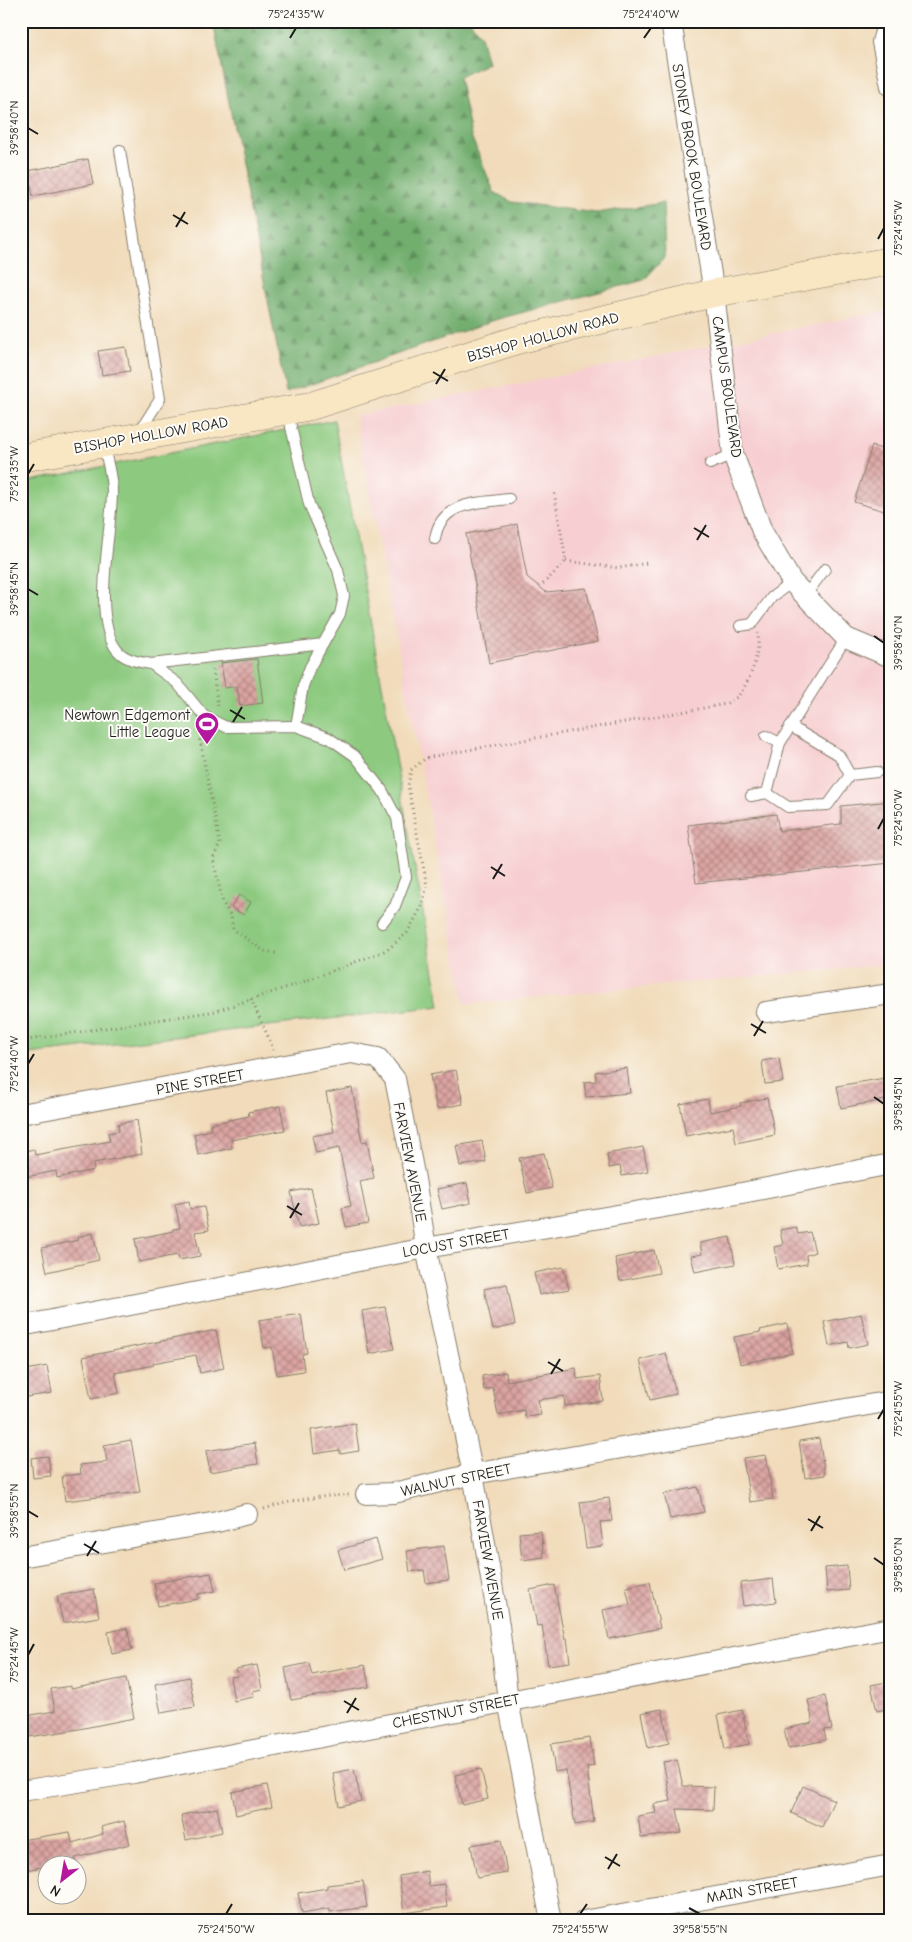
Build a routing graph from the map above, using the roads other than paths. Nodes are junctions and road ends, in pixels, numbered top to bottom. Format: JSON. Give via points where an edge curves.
{"nodes":[{"id":1,"x":671,"y":21,"type":"edge"},
{"id":2,"x":891,"y":24,"type":"edge"},
{"id":3,"x":891,"y":86,"type":"edge"},
{"id":4,"x":120,"y":150,"type":"dead end"},
{"id":5,"x":891,"y":261,"type":"edge"},
{"id":6,"x":714,"y":293,"type":"junction"},
{"id":7,"x":289,"y":410,"type":"junction"},
{"id":8,"x":142,"y":437,"type":"junction"},
{"id":9,"x":103,"y":444,"type":"junction"},
{"id":10,"x":733,"y":454,"type":"junction"},
{"id":11,"x":21,"y":458,"type":"edge"},
{"id":12,"x":710,"y":464,"type":"dead end"},
{"id":13,"x":509,"y":499,"type":"dead end"},
{"id":14,"x":434,"y":539,"type":"dead end"},
{"id":15,"x":825,"y":569,"type":"dead end"},
{"id":16,"x":799,"y":589,"type":"junction"},
{"id":17,"x":740,"y":626,"type":"dead end"},
{"id":18,"x":846,"y":638,"type":"junction"},
{"id":19,"x":323,"y":644,"type":"junction"},
{"id":20,"x":891,"y":657,"type":"edge"},
{"id":21,"x":151,"y":664,"type":"junction"},
{"id":22,"x":296,"y":726,"type":"junction"},
{"id":23,"x":790,"y":726,"type":"junction"},
{"id":24,"x":766,"y":736,"type":"dead end"},
{"id":25,"x":780,"y":742,"type":"junction"},
{"id":26,"x":877,"y":772,"type":"dead end"},
{"id":27,"x":850,"y":775,"type":"junction"},
{"id":28,"x":767,"y":792,"type":"junction"},
{"id":29,"x":751,"y":796,"type":"dead end"},
{"id":30,"x":382,"y":923,"type":"dead end"},
{"id":31,"x":891,"y":994,"type":"edge"},
{"id":32,"x":766,"y":1012,"type":"dead end"},
{"id":33,"x":378,"y":1058,"type":"joint"},
{"id":34,"x":21,"y":1114,"type":"edge"},
{"id":35,"x":891,"y":1164,"type":"edge"},
{"id":36,"x":426,"y":1248,"type":"junction"},
{"id":37,"x":21,"y":1326,"type":"edge"},
{"id":38,"x":891,"y":1401,"type":"edge"},
{"id":39,"x":473,"y":1474,"type":"junction"},
{"id":40,"x":366,"y":1494,"type":"road end"},
{"id":41,"x":246,"y":1514,"type":"road end"},
{"id":42,"x":21,"y":1558,"type":"edge"},
{"id":43,"x":891,"y":1628,"type":"edge"},
{"id":44,"x":508,"y":1701,"type":"junction"},
{"id":45,"x":21,"y":1791,"type":"edge"},
{"id":46,"x":891,"y":1865,"type":"edge"},
{"id":47,"x":551,"y":1921,"type":"edge"},
{"id":48,"x":584,"y":1921,"type":"edge"}],
"edges":[{"from":1,"to":6,"type":"street","name":"STONEY BROOK BOULEVARD"},
{"from":2,"to":3,"type":"street","via":[[887,25],[882,42]]},
{"from":4,"to":8,"type":"lane","via":[[160,399],[143,426]]},
{"from":5,"to":6,"type":"street","name":"BISHOP HOLLOW ROAD"},
{"from":6,"to":7,"type":"street","name":"BISHOP HOLLOW ROAD","via":[[517,340],[311,406]]},
{"from":6,"to":10,"type":"street","name":"CAMPUS BOULEVARD"},
{"from":7,"to":8,"type":"street","name":"BISHOP HOLLOW ROAD"},
{"from":7,"to":19,"type":"lane","via":[[310,504],[338,570],[344,596],[340,614]]},
{"from":8,"to":9,"type":"street","name":"BISHOP HOLLOW ROAD"},
{"from":9,"to":11,"type":"street","name":"BISHOP HOLLOW ROAD"},
{"from":9,"to":21,"type":"lane","via":[[112,492],[104,586],[107,630],[117,650],[135,662]]},
{"from":10,"to":12,"type":"lane"},
{"from":10,"to":16,"type":"street","name":"CAMPUS BOULEVARD","via":[[762,531]]},
{"from":13,"to":14,"type":"lane","via":[[460,506],[444,517]]},
{"from":15,"to":16,"type":"lane"},
{"from":16,"to":17,"type":"lane","via":[[772,597],[752,624]]},
{"from":16,"to":18,"type":"street","name":"CAMPUS BOULEVARD"},
{"from":18,"to":20,"type":"street","name":"CAMPUS BOULEVARD"},
{"from":18,"to":23,"type":"lane"},
{"from":19,"to":21,"type":"lane"},
{"from":19,"to":22,"type":"lane","via":[[303,686]]},
{"from":21,"to":22,"type":"lane","via":[[177,683],[204,716],[226,726]]},
{"from":22,"to":30,"type":"lane","via":[[329,738],[355,756],[382,790],[397,818],[406,878],[395,906]]},
{"from":23,"to":25,"type":"lane"},
{"from":23,"to":27,"type":"lane","via":[[839,754]]},
{"from":24,"to":25,"type":"lane"},
{"from":25,"to":28,"type":"lane"},
{"from":26,"to":27,"type":"lane"},
{"from":27,"to":28,"type":"lane","via":[[828,805],[788,807]]},
{"from":28,"to":29,"type":"lane"},
{"from":31,"to":32,"type":"street"},
{"from":33,"to":34,"type":"street","name":"PINE STREET","via":[[352,1053]]},
{"from":33,"to":36,"type":"street","name":"FARVIEW AVENUE","via":[[395,1079]]},
{"from":35,"to":36,"type":"street","name":"LOCUST STREET"},
{"from":36,"to":37,"type":"street","name":"LOCUST STREET"},
{"from":36,"to":39,"type":"street","name":"FARVIEW AVENUE"},
{"from":38,"to":39,"type":"street","name":"WALNUT STREET"},
{"from":39,"to":40,"type":"street","name":"WALNUT STREET","via":[[394,1493]]},
{"from":39,"to":44,"type":"street","name":"FARVIEW AVENUE","via":[[499,1625]]},
{"from":41,"to":42,"type":"street"},
{"from":43,"to":44,"type":"street","name":"CHESTNUT STREET"},
{"from":44,"to":45,"type":"street","name":"CHESTNUT STREET","via":[[134,1773]]},
{"from":44,"to":47,"type":"street","name":"FARVIEW AVENUE"},
{"from":46,"to":48,"type":"street","name":"MAIN STREET"}]}
